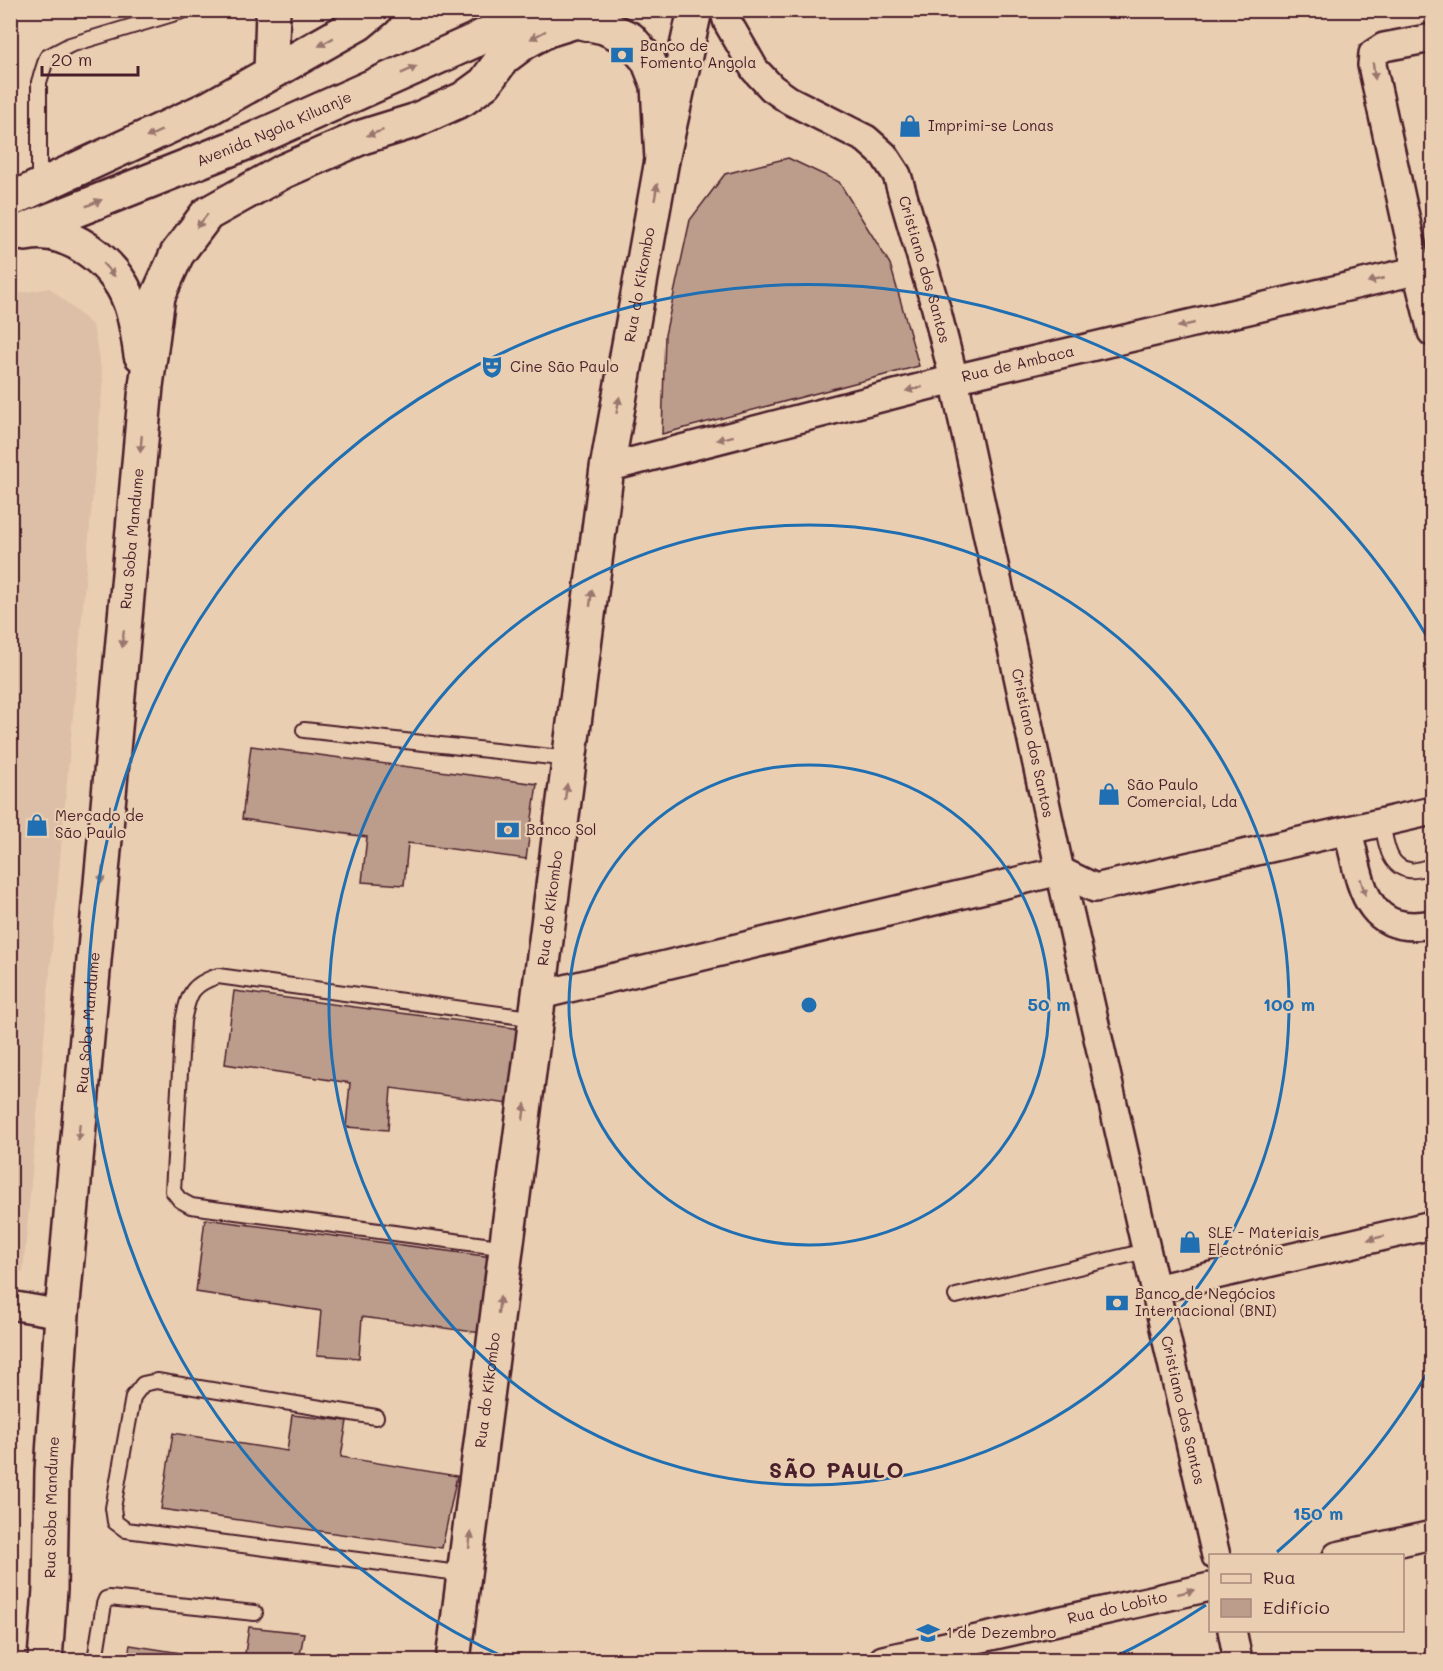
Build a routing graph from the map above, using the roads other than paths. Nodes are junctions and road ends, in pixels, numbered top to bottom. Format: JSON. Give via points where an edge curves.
{"nodes":[{"id":1,"x":186,"y":10,"type":"edge"},
{"id":2,"x":273,"y":10,"type":"edge"},
{"id":3,"x":375,"y":10,"type":"edge"},
{"id":4,"x":534,"y":10,"type":"edge"},
{"id":5,"x":696,"y":10,"type":"edge"},
{"id":6,"x":724,"y":10,"type":"edge"},
{"id":7,"x":1432,"y":38,"type":"edge"},
{"id":8,"x":271,"y":73,"type":"junction"},
{"id":9,"x":662,"y":160,"type":"junction"},
{"id":10,"x":25,"y":194,"type":"edge"},
{"id":11,"x":14,"y":236,"type":"edge"},
{"id":12,"x":1425,"y":269,"type":"edge"},
{"id":13,"x":1432,"y":332,"type":"edge"},
{"id":14,"x":954,"y":379,"type":"junction"},
{"id":15,"x":146,"y":386,"type":"junction"},
{"id":16,"x":607,"y":468,"type":"junction"},
{"id":17,"x":304,"y":730,"type":"dead end"},
{"id":18,"x":570,"y":759,"type":"junction"},
{"id":19,"x":1432,"y":812,"type":"edge"},
{"id":20,"x":1382,"y":823,"type":"junction"},
{"id":21,"x":1348,"y":831,"type":"junction"},
{"id":22,"x":1432,"y":866,"type":"edge"},
{"id":23,"x":1060,"y":871,"type":"junction"},
{"id":24,"x":1432,"y":924,"type":"edge"},
{"id":25,"x":539,"y":1007,"type":"junction"},
{"id":26,"x":1432,"y":1225,"type":"edge"},
{"id":27,"x":507,"y":1248,"type":"junction"},
{"id":28,"x":1146,"y":1251,"type":"junction"},
{"id":29,"x":1155,"y":1289,"type":"junction"},
{"id":30,"x":956,"y":1296,"type":"dead end"},
{"id":31,"x":10,"y":1305,"type":"edge"},
{"id":32,"x":62,"y":1314,"type":"junction"},
{"id":33,"x":376,"y":1417,"type":"dead end"},
{"id":34,"x":1432,"y":1535,"type":"edge"},
{"id":35,"x":1216,"y":1554,"type":"edge"},
{"id":36,"x":1347,"y":1554,"type":"edge"},
{"id":37,"x":466,"y":1575,"type":"junction"},
{"id":38,"x":1209,"y":1587,"type":"edge"},
{"id":39,"x":255,"y":1613,"type":"dead end"},
{"id":40,"x":1232,"y":1632,"type":"edge"},
{"id":41,"x":45,"y":1660,"type":"edge"},
{"id":42,"x":95,"y":1660,"type":"edge"},
{"id":43,"x":453,"y":1660,"type":"edge"},
{"id":44,"x":883,"y":1660,"type":"edge"},
{"id":45,"x":1239,"y":1660,"type":"edge"}],
"edges":[{"from":1,"to":10,"type":"lane","via":[[70,45],[47,57],[39,82]]},
{"from":2,"to":8,"type":"main road"},
{"from":3,"to":8,"type":"main road","one_way":true,"via":[[358,24]]},
{"from":11,"to":4,"type":"main road","name":"Avenida Ngola Kiluanje","one_way":true,"via":[[248,142]]},
{"from":5,"to":9,"type":"main road"},
{"from":6,"to":14,"type":"street","name":"Cristiano dos Santos","via":[[755,70],[772,88],[866,139],[884,155],[897,175]]},
{"from":7,"to":12,"type":"street","one_way":true,"via":[[1384,46],[1373,54],[1372,65]]},
{"from":8,"to":10,"type":"main road","one_way":true,"via":[[209,108]]},
{"from":9,"to":15,"type":"main road","one_way":true,"via":[[658,85],[648,60],[630,39],[604,27],[576,21],[547,30],[503,58],[485,83],[463,99],[284,171],[207,214],[177,254],[158,296]]},
{"from":16,"to":9,"type":"main road","name":"Rua do Kikombo","one_way":true},
{"from":11,"to":15,"type":"main road","one_way":true,"via":[[35,232],[65,236],[92,252],[114,274],[132,307]]},
{"from":12,"to":13,"type":"street"},
{"from":12,"to":14,"type":"street","name":"Rua de Ambaca","one_way":true},
{"from":14,"to":16,"type":"street","name":"Rua de Ambaca","one_way":true},
{"from":14,"to":23,"type":"street","name":"Cristiano dos Santos"},
{"from":15,"to":32,"type":"main road","name":"Rua Soba Mandume","one_way":true},
{"from":18,"to":16,"type":"main road","name":"Rua do Kikombo","one_way":true},
{"from":17,"to":18,"type":"lane"},
{"from":25,"to":18,"type":"main road","name":"Rua do Kikombo","one_way":true},
{"from":19,"to":20,"type":"street"},
{"from":20,"to":21,"type":"street"},
{"from":20,"to":22,"type":"lane","via":[[1397,866],[1410,871]]},
{"from":21,"to":23,"type":"street","via":[[1095,888]]},
{"from":21,"to":24,"type":"street","one_way":true,"via":[[1365,894],[1377,914],[1394,924]]},
{"from":23,"to":25,"type":"street"},
{"from":23,"to":28,"type":"street","name":"Cristiano dos Santos"},
{"from":27,"to":25,"type":"main road","name":"Rua do Kikombo","one_way":true},
{"from":25,"to":27,"type":"lane","via":[[218,976],[201,981],[188,995],[183,1021],[173,1191],[180,1200],[191,1206]]},
{"from":26,"to":29,"type":"street","one_way":true},
{"from":37,"to":27,"type":"main road","name":"Rua do Kikombo","one_way":true},
{"from":28,"to":29,"type":"street","name":"Cristiano dos Santos"},
{"from":28,"to":30,"type":"lane"},
{"from":29,"to":35,"type":"street","name":"Cristiano dos Santos"},
{"from":31,"to":32,"type":"street"},
{"from":32,"to":41,"type":"main road","name":"Rua Soba Mandume"},
{"from":33,"to":37,"type":"lane","via":[[157,1381],[144,1384],[133,1397],[113,1508],[115,1522],[126,1530]]},
{"from":34,"to":36,"type":"street"},
{"from":37,"to":43,"type":"main road","name":"Rua do Kikombo"},
{"from":44,"to":38,"type":"street","name":"Rua do Lobito","one_way":true},
{"from":39,"to":42,"type":"lane","via":[[109,1598],[104,1604]]},
{"from":40,"to":45,"type":"street"}]}
